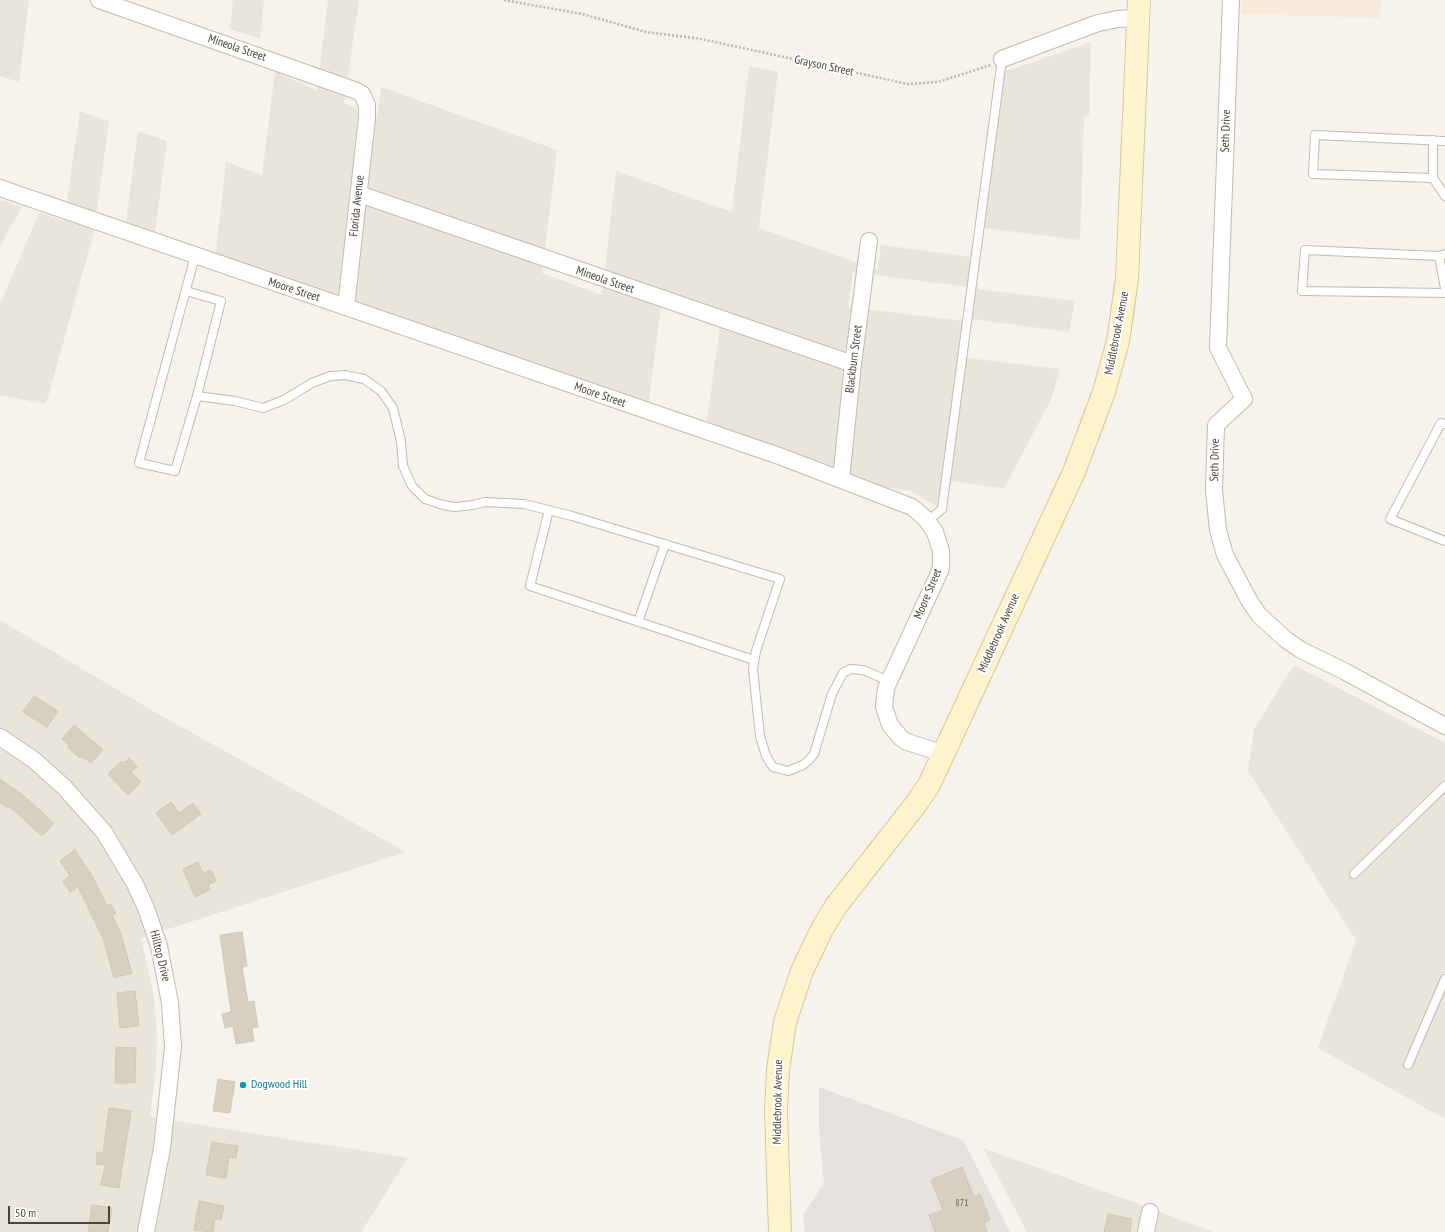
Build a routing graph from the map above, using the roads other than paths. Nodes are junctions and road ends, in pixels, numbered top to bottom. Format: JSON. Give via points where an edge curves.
{"nodes":[{"id":1,"x":99,"y":0,"type":"edge"},
{"id":2,"x":1231,"y":0,"type":"edge"},
{"id":3,"x":1139,"y":9,"type":"edge"},
{"id":4,"x":1002,"y":59,"type":"joint"},
{"id":5,"x":367,"y":105,"type":"joint"},
{"id":6,"x":1433,"y":140,"type":"junction"},
{"id":7,"x":1445,"y":141,"type":"edge"},
{"id":8,"x":1433,"y":178,"type":"junction"},
{"id":9,"x":0,"y":188,"type":"edge"},
{"id":10,"x":359,"y":194,"type":"junction"},
{"id":11,"x":1445,"y":196,"type":"edge"},
{"id":12,"x":869,"y":241,"type":"dead end"},
{"id":13,"x":1442,"y":255,"type":"edge"},
{"id":14,"x":194,"y":256,"type":"junction"},
{"id":15,"x":1445,"y":288,"type":"edge"},
{"id":16,"x":186,"y":291,"type":"junction"},
{"id":17,"x":1445,"y":293,"type":"edge"},
{"id":18,"x":346,"y":307,"type":"junction"},
{"id":19,"x":853,"y":364,"type":"junction"},
{"id":20,"x":197,"y":396,"type":"junction"},
{"id":21,"x":1445,"y":424,"type":"edge"},
{"id":22,"x":841,"y":479,"type":"junction"},
{"id":23,"x":549,"y":510,"type":"junction"},
{"id":24,"x":928,"y":521,"type":"junction"},
{"id":25,"x":1445,"y":541,"type":"edge"},
{"id":26,"x":665,"y":544,"type":"junction"},
{"id":27,"x":638,"y":622,"type":"junction"},
{"id":28,"x":754,"y":660,"type":"junction"},
{"id":29,"x":889,"y":681,"type":"junction"},
{"id":30,"x":1445,"y":726,"type":"edge"},
{"id":31,"x":0,"y":737,"type":"edge"},
{"id":32,"x":942,"y":753,"type":"junction"},
{"id":33,"x":1445,"y":786,"type":"edge"},
{"id":34,"x":1354,"y":874,"type":"dead end"},
{"id":35,"x":1445,"y":979,"type":"edge"},
{"id":36,"x":1408,"y":1065,"type":"dead end"},
{"id":37,"x":1150,"y":1212,"type":"dead end"},
{"id":38,"x":146,"y":1232,"type":"edge"},
{"id":39,"x":780,"y":1232,"type":"edge"},
{"id":40,"x":1146,"y":1232,"type":"edge"}],
"edges":[{"from":1,"to":5,"type":"street","name":"Mineola Street","via":[[357,90]]},
{"from":2,"to":30,"type":"street","name":"Seth Drive","via":[[1218,348],[1244,399],[1216,425],[1214,490],[1218,530],[1233,572],[1250,602],[1259,615],[1285,639],[1301,650]]},
{"from":3,"to":4,"type":"street","via":[[1118,19],[1098,23]]},
{"from":3,"to":32,"type":"main road","name":"Middlebrook Avenue","via":[[1128,264],[1124,307],[1112,366],[1095,420],[1074,472]]},
{"from":4,"to":24,"type":"lane","via":[[942,509]]},
{"from":5,"to":10,"type":"street","name":"Florida Avenue"},
{"from":6,"to":7,"type":"lane"},
{"from":6,"to":8,"type":"lane"},
{"from":6,"to":8,"type":"lane","via":[[1315,135],[1313,174]]},
{"from":8,"to":11,"type":"lane"},
{"from":9,"to":14,"type":"street","name":"Moore Street"},
{"from":10,"to":18,"type":"street","name":"Florida Avenue"},
{"from":10,"to":19,"type":"street","name":"Mineola Street"},
{"from":12,"to":19,"type":"street","name":"Blackburn Street"},
{"from":13,"to":15,"type":"lane"},
{"from":13,"to":17,"type":"lane","via":[[1305,250],[1302,290]]},
{"from":14,"to":16,"type":"lane"},
{"from":14,"to":18,"type":"street","name":"Moore Street"},
{"from":16,"to":20,"type":"lane","via":[[221,300]]},
{"from":16,"to":20,"type":"lane","via":[[139,462],[175,471]]},
{"from":18,"to":22,"type":"street","name":"Moore Street"},
{"from":19,"to":22,"type":"street","name":"Blackburn Street"},
{"from":20,"to":23,"type":"lane","via":[[263,408],[330,376],[345,375],[364,379],[381,391],[393,408],[401,441],[403,466],[412,486],[425,499],[454,507],[501,502]]},
{"from":21,"to":25,"type":"lane","via":[[1440,423],[1390,519]]},
{"from":22,"to":24,"type":"street","name":"Moore Street","via":[[912,507]]},
{"from":23,"to":26,"type":"lane"},
{"from":23,"to":27,"type":"lane","via":[[530,586]]},
{"from":24,"to":29,"type":"street","name":"Moore Street","via":[[939,540],[940,571]]},
{"from":26,"to":27,"type":"lane"},
{"from":26,"to":28,"type":"lane","via":[[780,579]]},
{"from":27,"to":28,"type":"lane"},
{"from":28,"to":29,"type":"lane","via":[[752,669],[763,749],[773,767],[781,770],[788,771],[803,765],[814,754],[832,694],[843,673],[850,669],[863,670]]},
{"from":29,"to":32,"type":"street","name":"Moore Street","via":[[883,702],[891,728],[907,742]]},
{"from":31,"to":38,"type":"street","name":"Hilltop Drive","via":[[49,773],[74,796],[96,822],[129,872],[155,933],[167,981],[173,1047],[160,1161]]},
{"from":32,"to":39,"type":"main road","name":"Middlebrook Avenue","via":[[928,785],[916,804],[829,917],[807,958],[795,989],[782,1035],[777,1084]]},
{"from":33,"to":34,"type":"lane"},
{"from":35,"to":36,"type":"lane"},
{"from":37,"to":40,"type":"street"}]}
